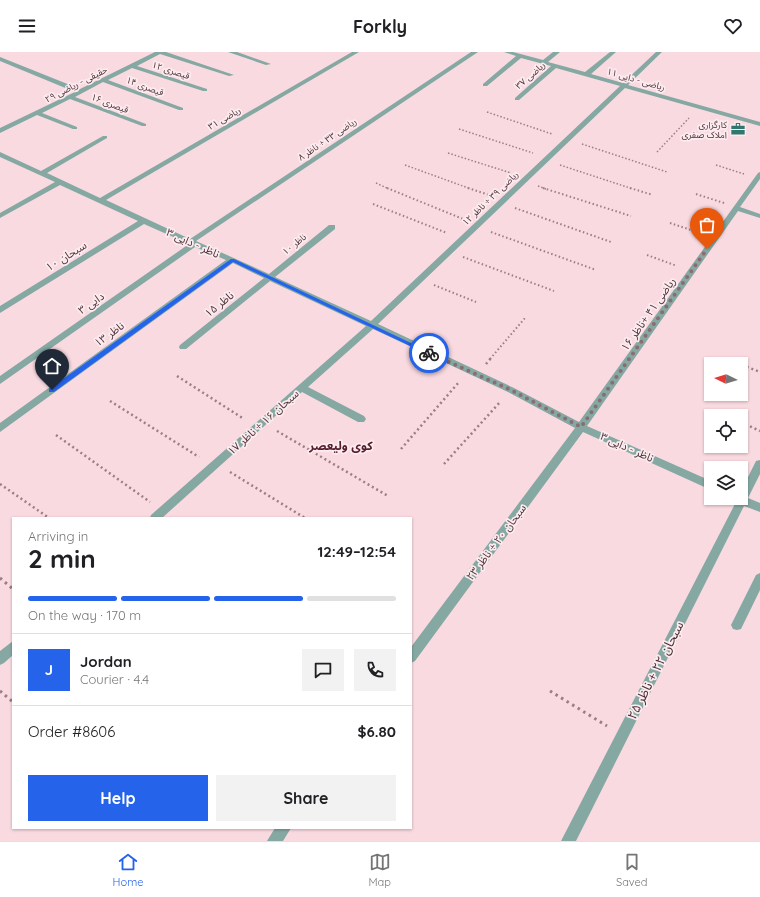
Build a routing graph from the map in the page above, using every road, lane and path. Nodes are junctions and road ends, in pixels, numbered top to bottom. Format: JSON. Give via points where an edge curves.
{"nodes":[{"id":1,"x":160,"y":52,"type":"edge"},
{"id":2,"x":231,"y":52,"type":"edge"},
{"id":3,"x":356,"y":52,"type":"edge"},
{"id":4,"x":474,"y":52,"type":"edge"},
{"id":5,"x":507,"y":52,"type":"edge"},
{"id":6,"x":557,"y":52,"type":"edge"},
{"id":7,"x":613,"y":52,"type":"edge"},
{"id":8,"x":659,"y":52,"type":"edge"},
{"id":9,"x":520,"y":56,"type":"junction"},
{"id":10,"x":0,"y":59,"type":"edge"},
{"id":11,"x":544,"y":62,"type":"junction"},
{"id":12,"x":268,"y":64,"type":"dead end"},
{"id":13,"x":131,"y":66,"type":"junction"},
{"id":14,"x":555,"y":66,"type":"junction"},
{"id":15,"x":231,"y":75,"type":"dead end"},
{"id":16,"x":586,"y":75,"type":"junction"},
{"id":17,"x":103,"y":80,"type":"junction"},
{"id":18,"x":484,"y":85,"type":"dead end"},
{"id":19,"x":624,"y":85,"type":"junction"},
{"id":20,"x":205,"y":90,"type":"dead end"},
{"id":21,"x":81,"y":92,"type":"junction"},
{"id":22,"x":70,"y":97,"type":"junction"},
{"id":23,"x":517,"y":99,"type":"dead end"},
{"id":24,"x":698,"y":107,"type":"junction"},
{"id":25,"x":181,"y":109,"type":"dead end"},
{"id":26,"x":486,"y":112,"type":"dead end"},
{"id":27,"x":36,"y":113,"type":"junction"},
{"id":28,"x":760,"y":124,"type":"edge"},
{"id":29,"x":144,"y":125,"type":"dead end"},
{"id":30,"x":75,"y":128,"type":"dead end"},
{"id":31,"x":459,"y":129,"type":"dead end"},
{"id":32,"x":0,"y":131,"type":"edge"},
{"id":33,"x":105,"y":137,"type":"dead end"},
{"id":34,"x":567,"y":139,"type":"junction"},
{"id":35,"x":657,"y":152,"type":"dead end"},
{"id":36,"x":448,"y":153,"type":"dead end"},
{"id":37,"x":0,"y":154,"type":"edge"},
{"id":38,"x":546,"y":159,"type":"junction"},
{"id":39,"x":405,"y":165,"type":"dead end"},
{"id":40,"x":716,"y":165,"type":"dead end"},
{"id":41,"x":666,"y":172,"type":"dead end"},
{"id":42,"x":42,"y":173,"type":"junction"},
{"id":43,"x":758,"y":176,"type":"edge"},
{"id":44,"x":525,"y":179,"type":"junction"},
{"id":45,"x":60,"y":182,"type":"junction"},
{"id":46,"x":376,"y":183,"type":"dead end"},
{"id":47,"x":696,"y":194,"type":"dead end"},
{"id":48,"x":653,"y":195,"type":"dead end"},
{"id":49,"x":101,"y":200,"type":"junction"},
{"id":50,"x":502,"y":201,"type":"junction"},
{"id":51,"x":373,"y":204,"type":"dead end"},
{"id":52,"x":736,"y":207,"type":"junction"},
{"id":53,"x":0,"y":216,"type":"edge"},
{"id":54,"x":631,"y":216,"type":"dead end"},
{"id":55,"x":760,"y":216,"type":"edge"},
{"id":56,"x":144,"y":221,"type":"junction"},
{"id":57,"x":670,"y":223,"type":"dead end"},
{"id":58,"x":476,"y":225,"type":"junction"},
{"id":59,"x":332,"y":227,"type":"dead end"},
{"id":60,"x":715,"y":238,"type":"junction"},
{"id":61,"x":462,"y":239,"type":"junction"},
{"id":62,"x":611,"y":242,"type":"dead end"},
{"id":63,"x":192,"y":243,"type":"junction"},
{"id":64,"x":448,"y":252,"type":"junction"},
{"id":65,"x":647,"y":255,"type":"dead end"},
{"id":66,"x":232,"y":260,"type":"junction"},
{"id":67,"x":596,"y":270,"type":"dead end"},
{"id":68,"x":691,"y":272,"type":"junction"},
{"id":69,"x":269,"y":278,"type":"junction"},
{"id":70,"x":420,"y":279,"type":"junction"},
{"id":71,"x":554,"y":291,"type":"dead end"},
{"id":72,"x":476,"y":302,"type":"dead end"},
{"id":73,"x":0,"y":310,"type":"edge"},
{"id":74,"x":525,"y":318,"type":"dead end"},
{"id":75,"x":370,"y":326,"type":"junction"},
{"id":76,"x":182,"y":347,"type":"dead end"},
{"id":77,"x":748,"y":367,"type":"edge"},
{"id":78,"x":760,"y":372,"type":"edge"},
{"id":79,"x":473,"y":373,"type":"junction"},
{"id":80,"x":177,"y":376,"type":"dead end"},
{"id":81,"x":0,"y":381,"type":"edge"},
{"id":82,"x":302,"y":388,"type":"junction"},
{"id":83,"x":511,"y":390,"type":"junction"},
{"id":84,"x":110,"y":401,"type":"dead end"},
{"id":85,"x":361,"y":419,"type":"dead end"},
{"id":86,"x":260,"y":425,"type":"junction"},
{"id":87,"x":748,"y":425,"type":"edge"},
{"id":88,"x":581,"y":427,"type":"junction"},
{"id":89,"x":0,"y":428,"type":"edge"},
{"id":90,"x":760,"y":431,"type":"edge"},
{"id":91,"x":56,"y":435,"type":"dead end"},
{"id":92,"x":401,"y":449,"type":"dead end"},
{"id":93,"x":444,"y":464,"type":"dead end"},
{"id":94,"x":760,"y":464,"type":"edge"},
{"id":95,"x":215,"y":465,"type":"junction"},
{"id":96,"x":704,"y":483,"type":"edge"},
{"id":97,"x":0,"y":484,"type":"edge"},
{"id":98,"x":748,"y":485,"type":"edge"},
{"id":99,"x":388,"y":496,"type":"dead end"},
{"id":100,"x":748,"y":503,"type":"edge"},
{"id":101,"x":737,"y":505,"type":"edge"},
{"id":102,"x":760,"y":508,"type":"edge"},
{"id":103,"x":159,"y":515,"type":"edge"},
{"id":104,"x":48,"y":517,"type":"edge"},
{"id":105,"x":303,"y":517,"type":"edge"},
{"id":106,"x":0,"y":578,"type":"edge"},
{"id":107,"x":760,"y":578,"type":"edge"},
{"id":108,"x":12,"y":588,"type":"edge"},
{"id":109,"x":737,"y":625,"type":"dead end"},
{"id":110,"x":12,"y":648,"type":"edge"},
{"id":111,"x":412,"y":655,"type":"edge"},
{"id":112,"x":0,"y":659,"type":"edge"},
{"id":113,"x":550,"y":690,"type":"dead end"},
{"id":114,"x":0,"y":691,"type":"edge"},
{"id":115,"x":12,"y":701,"type":"edge"},
{"id":116,"x":622,"y":735,"type":"junction"},
{"id":117,"x":283,"y":829,"type":"edge"},
{"id":118,"x":274,"y":841,"type":"edge"},
{"id":119,"x":568,"y":841,"type":"edge"}],
"edges":[{"from":1,"to":13,"type":"street","name":"حقیقی - ریاضی ۲۹"},
{"from":1,"to":15,"type":"street"},
{"from":2,"to":12,"type":"street"},
{"from":3,"to":49,"type":"street","name":"ریاضی ۳۱"},
{"from":4,"to":63,"type":"street","name":"ریاضی ۳۳ + ناظر ۸"},
{"from":5,"to":9,"type":"street","name":"ریاضی - دایی ۱۱"},
{"from":6,"to":11,"type":"street"},
{"from":7,"to":16,"type":"street"},
{"from":8,"to":19,"type":"street","name":"ریاضی ۳۹ + ناظر ۱۲"},
{"from":9,"to":11,"type":"street","name":"ریاضی - دایی ۱۱"},
{"from":9,"to":18,"type":"street"},
{"from":10,"to":21,"type":"street"},
{"from":11,"to":14,"type":"street","name":"ریاضی - دایی ۱۱"},
{"from":13,"to":17,"type":"street","name":"حقیقی - ریاضی ۲۹"},
{"from":13,"to":20,"type":"street","name":"قیصری ۱۲"},
{"from":14,"to":16,"type":"street","name":"ریاضی - دایی ۱۱"},
{"from":14,"to":23,"type":"street","name":"ریاضی ۳۷"},
{"from":16,"to":19,"type":"street","name":"ریاضی - دایی ۱۱"},
{"from":17,"to":21,"type":"street","name":"حقیقی - ریاضی ۲۹"},
{"from":17,"to":25,"type":"street","name":"قیصری ۱۴"},
{"from":19,"to":24,"type":"street","name":"ریاضی - دایی ۱۱"},
{"from":19,"to":34,"type":"street","name":"ریاضی ۳۹ + ناظر ۱۲"},
{"from":21,"to":22,"type":"street","name":"حقیقی - ریاضی ۲۹"},
{"from":22,"to":27,"type":"street","name":"حقیقی - ریاضی ۲۹"},
{"from":22,"to":29,"type":"street","name":"قیصری ۱۶"},
{"from":24,"to":28,"type":"street","name":"ریاضی - دایی ۱۱"},
{"from":24,"to":35,"type":"path"},
{"from":26,"to":34,"type":"path"},
{"from":27,"to":30,"type":"street"},
{"from":27,"to":32,"type":"street","name":"حقیقی - ریاضی ۲۹"},
{"from":31,"to":38,"type":"path"},
{"from":33,"to":42,"type":"street"},
{"from":34,"to":38,"type":"street","name":"ریاضی ۳۹ + ناظر ۱۲"},
{"from":34,"to":41,"type":"path"},
{"from":36,"to":44,"type":"path"},
{"from":37,"to":42,"type":"street","name":"ناظر - دایی ۳"},
{"from":38,"to":44,"type":"street","name":"ریاضی ۳۹ + ناظر ۱۲"},
{"from":38,"to":48,"type":"path"},
{"from":39,"to":50,"type":"path"},
{"from":40,"to":43,"type":"path"},
{"from":42,"to":45,"type":"street","name":"ناظر - دایی ۳"},
{"from":43,"to":52,"type":"street","name":"ریاضی ۴۱ +ناظر ۱۶"},
{"from":44,"to":50,"type":"street","name":"ریاضی ۳۹ + ناظر ۱۲"},
{"from":44,"to":54,"type":"path"},
{"from":45,"to":49,"type":"street","name":"ناظر - دایی ۳"},
{"from":45,"to":53,"type":"street"},
{"from":46,"to":58,"type":"path"},
{"from":47,"to":52,"type":"path"},
{"from":49,"to":56,"type":"street","name":"ناظر - دایی ۳"},
{"from":50,"to":58,"type":"street","name":"ریاضی ۳۹ + ناظر ۱۲"},
{"from":50,"to":62,"type":"path"},
{"from":51,"to":61,"type":"path"},
{"from":52,"to":55,"type":"street"},
{"from":52,"to":60,"type":"street","name":"ریاضی ۴۱ +ناظر ۱۶"},
{"from":56,"to":63,"type":"street","name":"ناظر - دایی ۳"},
{"from":56,"to":73,"type":"street","name":"سبحان ۱۰"},
{"from":57,"to":60,"type":"path"},
{"from":58,"to":61,"type":"street","name":"ریاضی ۳۹ + ناظر ۱۲"},
{"from":58,"to":67,"type":"path"},
{"from":59,"to":69,"type":"street","name":"ناظر ۱۰"},
{"from":60,"to":68,"type":"street","name":"ریاضی ۴۱ +ناظر ۱۶"},
{"from":61,"to":64,"type":"street","name":"ریاضی ۳۹ + ناظر ۱۲"},
{"from":63,"to":66,"type":"street","name":"ناظر - دایی ۳"},
{"from":63,"to":81,"type":"street","name":"دایی ۳"},
{"from":64,"to":70,"type":"street","name":"ریاضی ۳۹ + ناظر ۱۲"},
{"from":64,"to":71,"type":"path"},
{"from":65,"to":68,"type":"path"},
{"from":66,"to":69,"type":"street","name":"ناظر - دایی ۳"},
{"from":66,"to":89,"type":"street","name":"ناظر ۱۳"},
{"from":68,"to":88,"type":"street","name":"ریاضی ۴۱ +ناظر ۱۶"},
{"from":69,"to":75,"type":"street","name":"ناظر - دایی ۳"},
{"from":69,"to":76,"type":"street","name":"ناظر ۱۵"},
{"from":70,"to":72,"type":"path"},
{"from":70,"to":75,"type":"street","name":"ریاضی ۳۹ + ناظر ۱۲"},
{"from":74,"to":79,"type":"path"},
{"from":75,"to":79,"type":"street","name":"ناظر - دایی ۳"},
{"from":75,"to":82,"type":"street","name":"سبحان ۱۶ + ناظر ۱۷"},
{"from":77,"to":78,"type":"path"},
{"from":79,"to":83,"type":"street","name":"ناظر - دایی ۳"},
{"from":79,"to":92,"type":"path"},
{"from":80,"to":86,"type":"path"},
{"from":82,"to":85,"type":"street"},
{"from":82,"to":86,"type":"street","name":"سبحان ۱۶ + ناظر ۱۷"},
{"from":83,"to":88,"type":"street","name":"ناظر - دایی ۳"},
{"from":83,"to":93,"type":"path"},
{"from":84,"to":95,"type":"path"},
{"from":86,"to":95,"type":"street","name":"سبحان ۱۶ + ناظر ۱۷"},
{"from":86,"to":99,"type":"path"},
{"from":87,"to":90,"type":"path"},
{"from":88,"to":96,"type":"street","name":"ناظر - دایی ۳"},
{"from":88,"to":111,"type":"street","name":"سبحان ۲۰ + ناظر ۲۳"},
{"from":91,"to":103,"type":"path"},
{"from":94,"to":98,"type":"street","name":"سبحان ۲۲ + ناظر ۲۵"},
{"from":95,"to":103,"type":"street","name":"سبحان ۱۶ + ناظر ۱۷"},
{"from":95,"to":105,"type":"path"},
{"from":97,"to":104,"type":"path"},
{"from":100,"to":102,"type":"street"},
{"from":101,"to":116,"type":"street","name":"سبحان ۲۲ + ناظر ۲۵"},
{"from":106,"to":108,"type":"path"},
{"from":107,"to":109,"type":"street"},
{"from":110,"to":112,"type":"street"},
{"from":113,"to":116,"type":"path"},
{"from":114,"to":115,"type":"path"},
{"from":116,"to":119,"type":"street","name":"سبحان ۲۲ + ناظر ۲۵"},
{"from":117,"to":118,"type":"street"}]}
